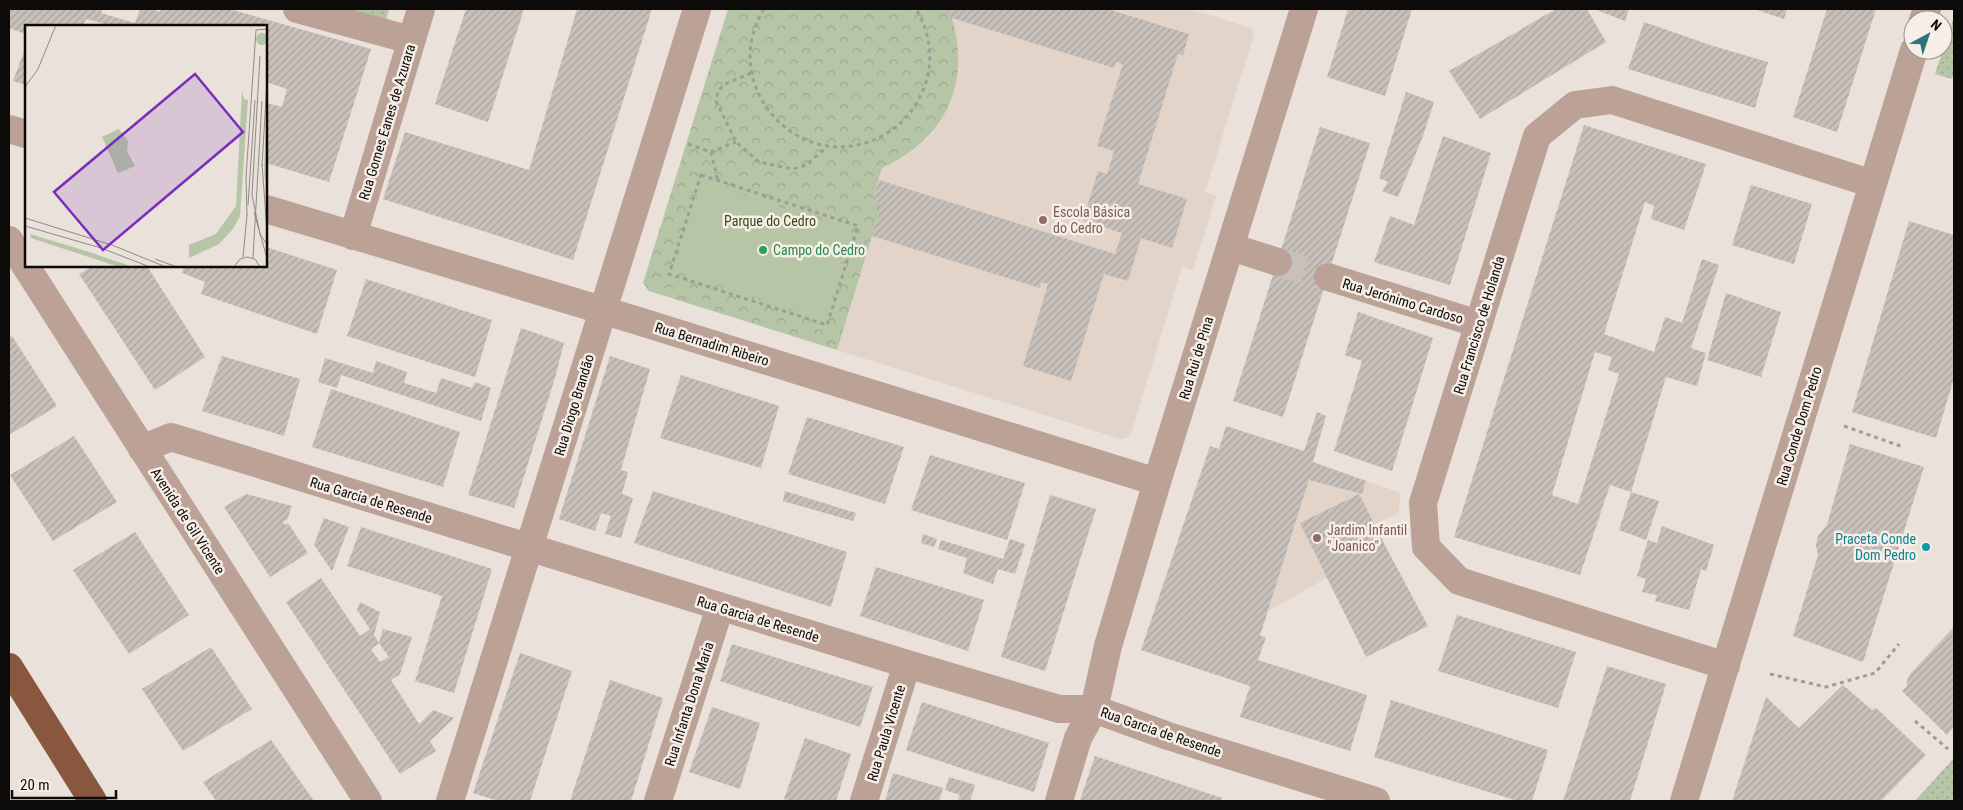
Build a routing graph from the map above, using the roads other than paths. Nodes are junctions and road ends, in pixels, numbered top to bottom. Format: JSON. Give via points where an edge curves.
{"nodes":[{"id":1,"x":297,"y":9,"type":"edge"},
{"id":2,"x":421,"y":9,"type":"edge"},
{"id":3,"x":697,"y":9,"type":"edge"},
{"id":4,"x":1299,"y":10,"type":"edge"},
{"id":5,"x":411,"y":40,"type":"junction"},
{"id":6,"x":1911,"y":60,"type":"edge"},
{"id":7,"x":9,"y":129,"type":"edge"},
{"id":8,"x":25,"y":134,"type":"edge"},
{"id":9,"x":1873,"y":184,"type":"junction"},
{"id":10,"x":268,"y":210,"type":"edge"},
{"id":11,"x":353,"y":236,"type":"junction"},
{"id":12,"x":9,"y":240,"type":"edge"},
{"id":13,"x":1231,"y":247,"type":"junction"},
{"id":14,"x":1278,"y":262,"type":"tunnel mouth"},
{"id":15,"x":25,"y":265,"type":"edge"},
{"id":16,"x":27,"y":268,"type":"edge"},
{"id":17,"x":1328,"y":277,"type":"tunnel mouth"},
{"id":18,"x":604,"y":311,"type":"junction"},
{"id":19,"x":1479,"y":324,"type":"junction"},
{"id":20,"x":142,"y":449,"type":"junction"},
{"id":21,"x":1157,"y":482,"type":"junction"},
{"id":22,"x":530,"y":549,"type":"junction"},
{"id":23,"x":720,"y":607,"type":"junction"},
{"id":24,"x":907,"y":664,"type":"junction"},
{"id":25,"x":1726,"y":666,"type":"junction"},
{"id":26,"x":9,"y":667,"type":"edge"},
{"id":27,"x":1094,"y":709,"type":"junction"},
{"id":28,"x":93,"y":801,"type":"edge"},
{"id":29,"x":368,"y":801,"type":"edge"},
{"id":30,"x":450,"y":801,"type":"edge"},
{"id":31,"x":658,"y":801,"type":"edge"},
{"id":32,"x":864,"y":801,"type":"edge"},
{"id":33,"x":1059,"y":801,"type":"edge"},
{"id":34,"x":1376,"y":801,"type":"edge"},
{"id":35,"x":1684,"y":801,"type":"edge"}],
"edges":[{"from":1,"to":5,"type":"street"},
{"from":2,"to":5,"type":"street","name":"Rua Gomes Eanes de Azurara"},
{"from":3,"to":18,"type":"street","name":"Rua Diogo Brandão"},
{"from":4,"to":13,"type":"street","name":"Rua Rui de Pina"},
{"from":5,"to":11,"type":"street","name":"Rua Gomes Eanes de Azurara"},
{"from":6,"to":9,"type":"street","name":"Rua Conde Dom Pedro"},
{"from":7,"to":8,"type":"street"},
{"from":9,"to":19,"type":"street","name":"Rua Francisco de Holanda","via":[[1612,100],[1575,104],[1537,136]]},
{"from":9,"to":25,"type":"street","name":"Rua Conde Dom Pedro"},
{"from":10,"to":11,"type":"street","name":"Rua Bernadim Ribeiro"},
{"from":11,"to":18,"type":"street","name":"Rua Bernadim Ribeiro"},
{"from":12,"to":15,"type":"street","name":"Avenida de Gil Vicente"},
{"from":13,"to":14,"type":"street"},
{"from":13,"to":21,"type":"street","name":"Rua Rui de Pina"},
{"from":16,"to":20,"type":"street","name":"Avenida de Gil Vicente"},
{"from":17,"to":19,"type":"street","name":"Rua Jerónimo Cardoso"},
{"from":18,"to":21,"type":"street","name":"Rua Bernadim Ribeiro"},
{"from":18,"to":22,"type":"street","name":"Rua Diogo Brandão"},
{"from":19,"to":25,"type":"street","name":"Rua Francisco de Holanda","via":[[1423,503],[1426,547],[1459,581]]},
{"from":20,"to":22,"type":"street","name":"Rua Garcia de Resende","via":[[171,438]]},
{"from":20,"to":29,"type":"street","name":"Avenida de Gil Vicente"},
{"from":21,"to":27,"type":"street","name":"Rua Rui de Pina","via":[[1108,646]]},
{"from":22,"to":23,"type":"street","name":"Rua Garcia de Resende"},
{"from":22,"to":30,"type":"street","name":"Rua Diogo Brandão"},
{"from":23,"to":24,"type":"street","name":"Rua Garcia de Resende"},
{"from":23,"to":31,"type":"street","name":"Rua Infanta Dona Maria"},
{"from":24,"to":27,"type":"street","name":"Rua Garcia de Resende","via":[[1059,709]]},
{"from":24,"to":32,"type":"street","name":"Rua Paula Vicente"},
{"from":25,"to":35,"type":"street","name":"Rua Conde Dom Pedro"},
{"from":26,"to":28,"type":"highway"},
{"from":27,"to":33,"type":"street","name":"Rua Rui de Pina","via":[[1078,738]]},
{"from":27,"to":34,"type":"street","name":"Rua Garcia de Resende","via":[[1168,736]]}]}
